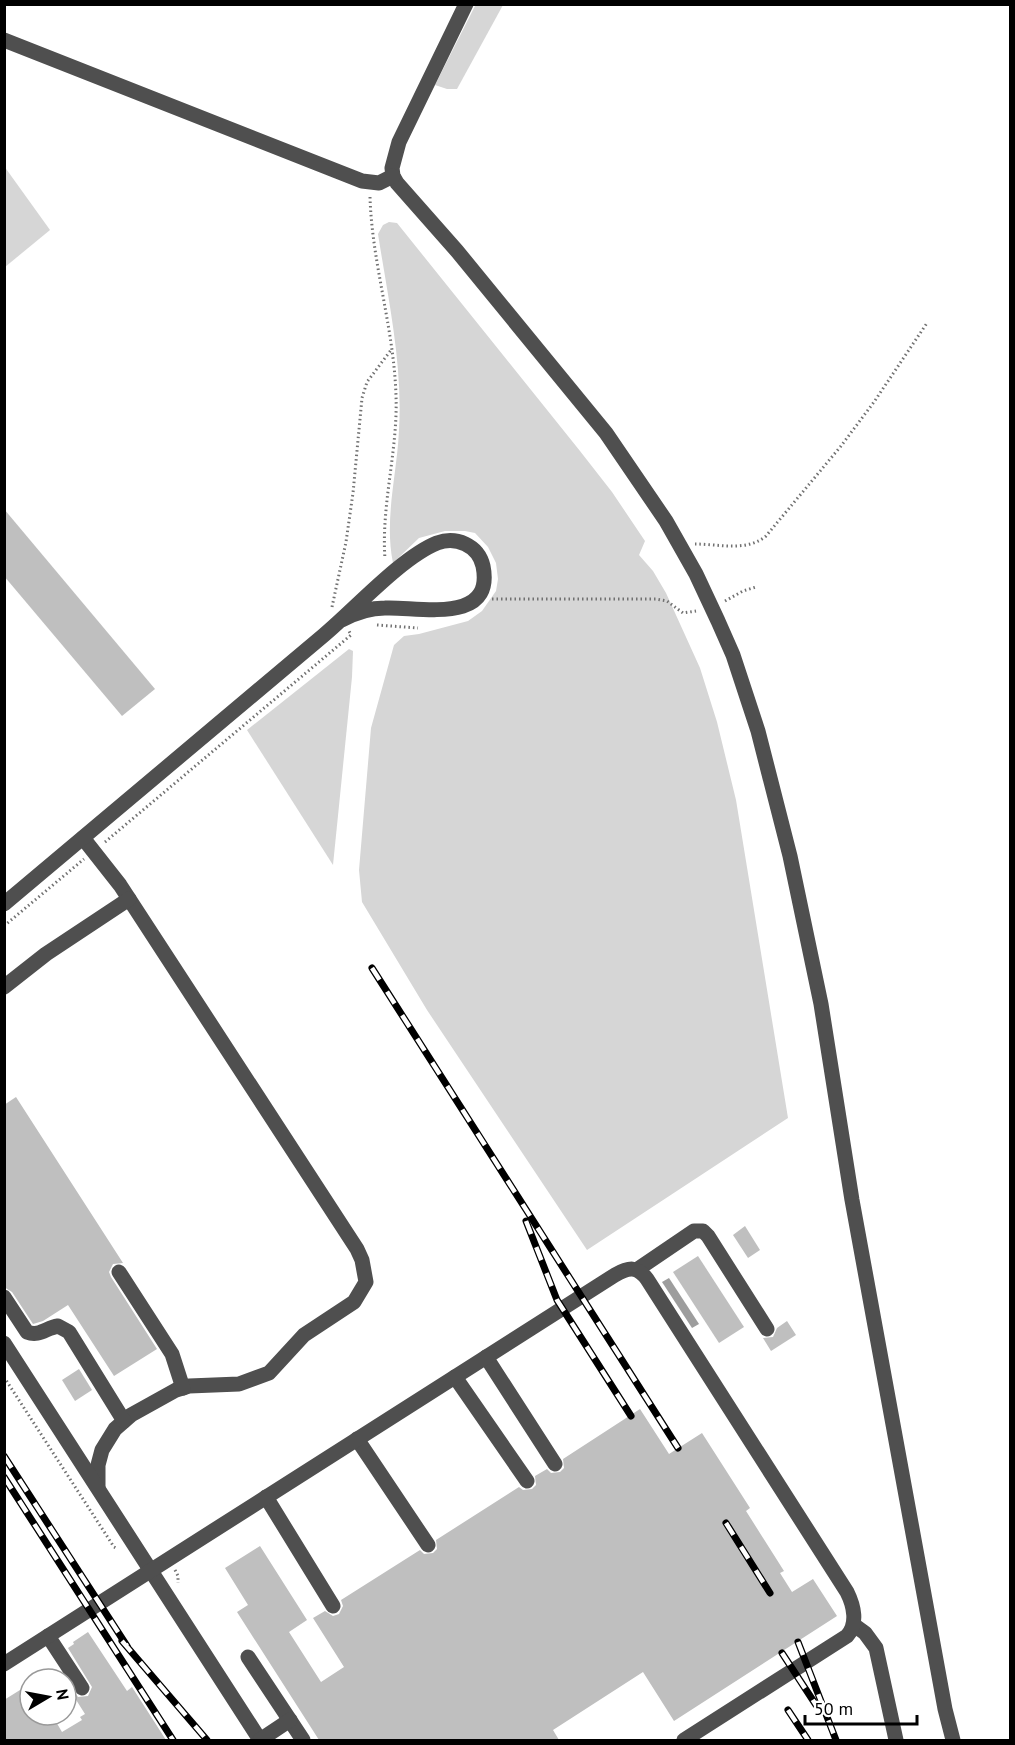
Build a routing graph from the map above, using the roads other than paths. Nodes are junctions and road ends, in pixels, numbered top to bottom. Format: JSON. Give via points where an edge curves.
{"nodes":[{"id":1,"x":466,"y":4,"type":"edge"},
{"id":2,"x":4,"y":40,"type":"edge"},
{"id":3,"x":393,"y":176,"type":"junction"},
{"id":4,"x":338,"y":623,"type":"junction"},
{"id":5,"x":83,"y":838,"type":"junction"},
{"id":6,"x":129,"y":899,"type":"junction"},
{"id":7,"x":4,"y":904,"type":"edge"},
{"id":8,"x":4,"y":987,"type":"edge"},
{"id":9,"x":638,"y":1269,"type":"junction"},
{"id":10,"x":119,"y":1272,"type":"dead end"},
{"id":11,"x":4,"y":1297,"type":"edge"},
{"id":12,"x":767,"y":1329,"type":"dead end"},
{"id":13,"x":4,"y":1343,"type":"edge"},
{"id":14,"x":486,"y":1356,"type":"junction"},
{"id":15,"x":455,"y":1377,"type":"junction"},
{"id":16,"x":183,"y":1388,"type":"junction"},
{"id":17,"x":124,"y":1421,"type":"junction"},
{"id":18,"x":357,"y":1439,"type":"junction"},
{"id":19,"x":555,"y":1464,"type":"dead end"},
{"id":20,"x":527,"y":1482,"type":"dead end"},
{"id":21,"x":98,"y":1486,"type":"junction"},
{"id":22,"x":266,"y":1497,"type":"junction"},
{"id":23,"x":428,"y":1545,"type":"dead end"},
{"id":24,"x":151,"y":1570,"type":"junction"},
{"id":25,"x":333,"y":1605,"type":"dead end"},
{"id":26,"x":854,"y":1625,"type":"junction"},
{"id":27,"x":48,"y":1636,"type":"junction"},
{"id":28,"x":248,"y":1657,"type":"dead end"},
{"id":29,"x":4,"y":1664,"type":"edge"},
{"id":30,"x":82,"y":1688,"type":"dead end"},
{"id":31,"x":290,"y":1720,"type":"junction"},
{"id":32,"x":260,"y":1740,"type":"edge"},
{"id":33,"x":303,"y":1740,"type":"edge"},
{"id":34,"x":684,"y":1740,"type":"edge"},
{"id":35,"x":896,"y":1740,"type":"edge"},
{"id":36,"x":953,"y":1740,"type":"edge"}],
"edges":[{"from":1,"to":3,"type":"street","via":[[399,142]]},
{"from":2,"to":3,"type":"street","via":[[369,183]]},
{"from":3,"to":36,"type":"street","via":[[606,433],[718,604],[758,731],[810,948],[838,1123]]},
{"from":4,"to":4,"type":"street","via":[[364,611],[449,610],[468,603],[483,581],[482,563],[473,549],[447,540],[426,549]]},
{"from":4,"to":5,"type":"street"},
{"from":5,"to":6,"type":"street"},
{"from":5,"to":7,"type":"street"},
{"from":6,"to":8,"type":"street"},
{"from":6,"to":16,"type":"street","via":[[357,1249],[365,1272],[366,1282],[354,1302],[304,1335],[269,1373],[239,1384]]},
{"from":9,"to":12,"type":"street","via":[[694,1231],[703,1231]]},
{"from":9,"to":14,"type":"street","via":[[628,1268],[615,1275]]},
{"from":9,"to":26,"type":"street","via":[[847,1592]]},
{"from":10,"to":16,"type":"street","via":[[172,1354]]},
{"from":11,"to":17,"type":"street","via":[[27,1332],[34,1335],[58,1326],[69,1332]]},
{"from":13,"to":21,"type":"street"},
{"from":14,"to":15,"type":"street"},
{"from":14,"to":19,"type":"street"},
{"from":15,"to":18,"type":"street"},
{"from":15,"to":20,"type":"street"},
{"from":16,"to":17,"type":"street"},
{"from":17,"to":21,"type":"street","via":[[102,1450]]},
{"from":18,"to":22,"type":"street"},
{"from":18,"to":23,"type":"street"},
{"from":21,"to":24,"type":"street"},
{"from":22,"to":24,"type":"street"},
{"from":22,"to":25,"type":"street"},
{"from":24,"to":27,"type":"street"},
{"from":24,"to":32,"type":"street"},
{"from":26,"to":34,"type":"street","via":[[847,1636]]},
{"from":26,"to":35,"type":"street","via":[[876,1648]]},
{"from":27,"to":29,"type":"street"},
{"from":27,"to":30,"type":"street"},
{"from":28,"to":31,"type":"street"},
{"from":31,"to":32,"type":"street"},
{"from":31,"to":33,"type":"street"}]}
